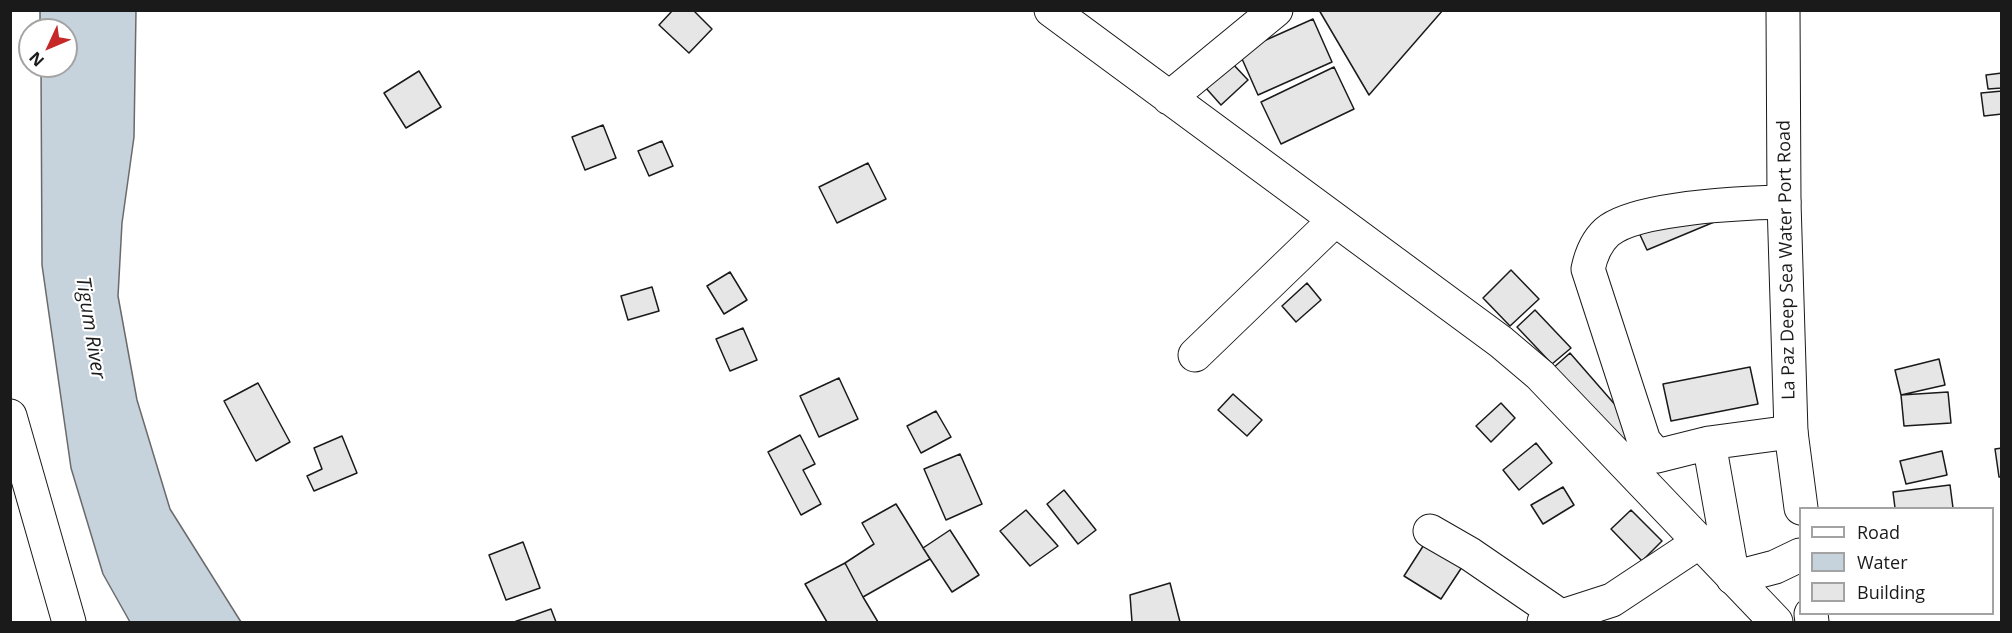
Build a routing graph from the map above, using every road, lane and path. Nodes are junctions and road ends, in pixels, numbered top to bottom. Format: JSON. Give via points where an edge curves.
{"nodes":[{"id":1,"x":1051,"y":10,"type":"edge"},
{"id":2,"x":1276,"y":10,"type":"edge"},
{"id":3,"x":1783,"y":10,"type":"edge"},
{"id":4,"x":1169,"y":98,"type":"junction"},
{"id":5,"x":1784,"y":202,"type":"junction"},
{"id":6,"x":1335,"y":220,"type":"junction"},
{"id":7,"x":1195,"y":355,"type":"dead end"},
{"id":8,"x":10,"y":416,"type":"edge"},
{"id":9,"x":1791,"y":432,"type":"junction"},
{"id":10,"x":1709,"y":442,"type":"junction"},
{"id":11,"x":1801,"y":507,"type":"edge"},
{"id":12,"x":1430,"y":531,"type":"dead end"},
{"id":13,"x":1698,"y":543,"type":"junction"},
{"id":14,"x":1799,"y":555,"type":"edge"},
{"id":15,"x":1733,"y":578,"type":"junction"},
{"id":16,"x":1553,"y":620,"type":"edge"},
{"id":17,"x":69,"y":622,"type":"edge"},
{"id":18,"x":1776,"y":622,"type":"edge"}],
"edges":[{"from":1,"to":4,"type":"street"},
{"from":2,"to":4,"type":"street"},
{"from":3,"to":5,"type":"street","name":"La Paz Deep Sea Water Port Road"},
{"from":4,"to":6,"type":"street"},
{"from":5,"to":9,"type":"street","name":"La Paz Deep Sea Water Port Road"},
{"from":5,"to":10,"type":"street","via":[[1648,214],[1606,233],[1593,251],[1588,268],[1644,441],[1657,456]]},
{"from":6,"to":7,"type":"street"},
{"from":6,"to":13,"type":"street","via":[[1540,375]]},
{"from":8,"to":17,"type":"street"},
{"from":9,"to":10,"type":"street"},
{"from":9,"to":11,"type":"street","name":"La Paz Deep Sea Water Port Road"},
{"from":10,"to":15,"type":"street"},
{"from":12,"to":16,"type":"street","via":[[1470,554]]},
{"from":13,"to":15,"type":"street"},
{"from":13,"to":16,"type":"street","via":[[1612,600]]},
{"from":14,"to":15,"type":"street","via":[[1775,567]]},
{"from":15,"to":18,"type":"street"}]}
